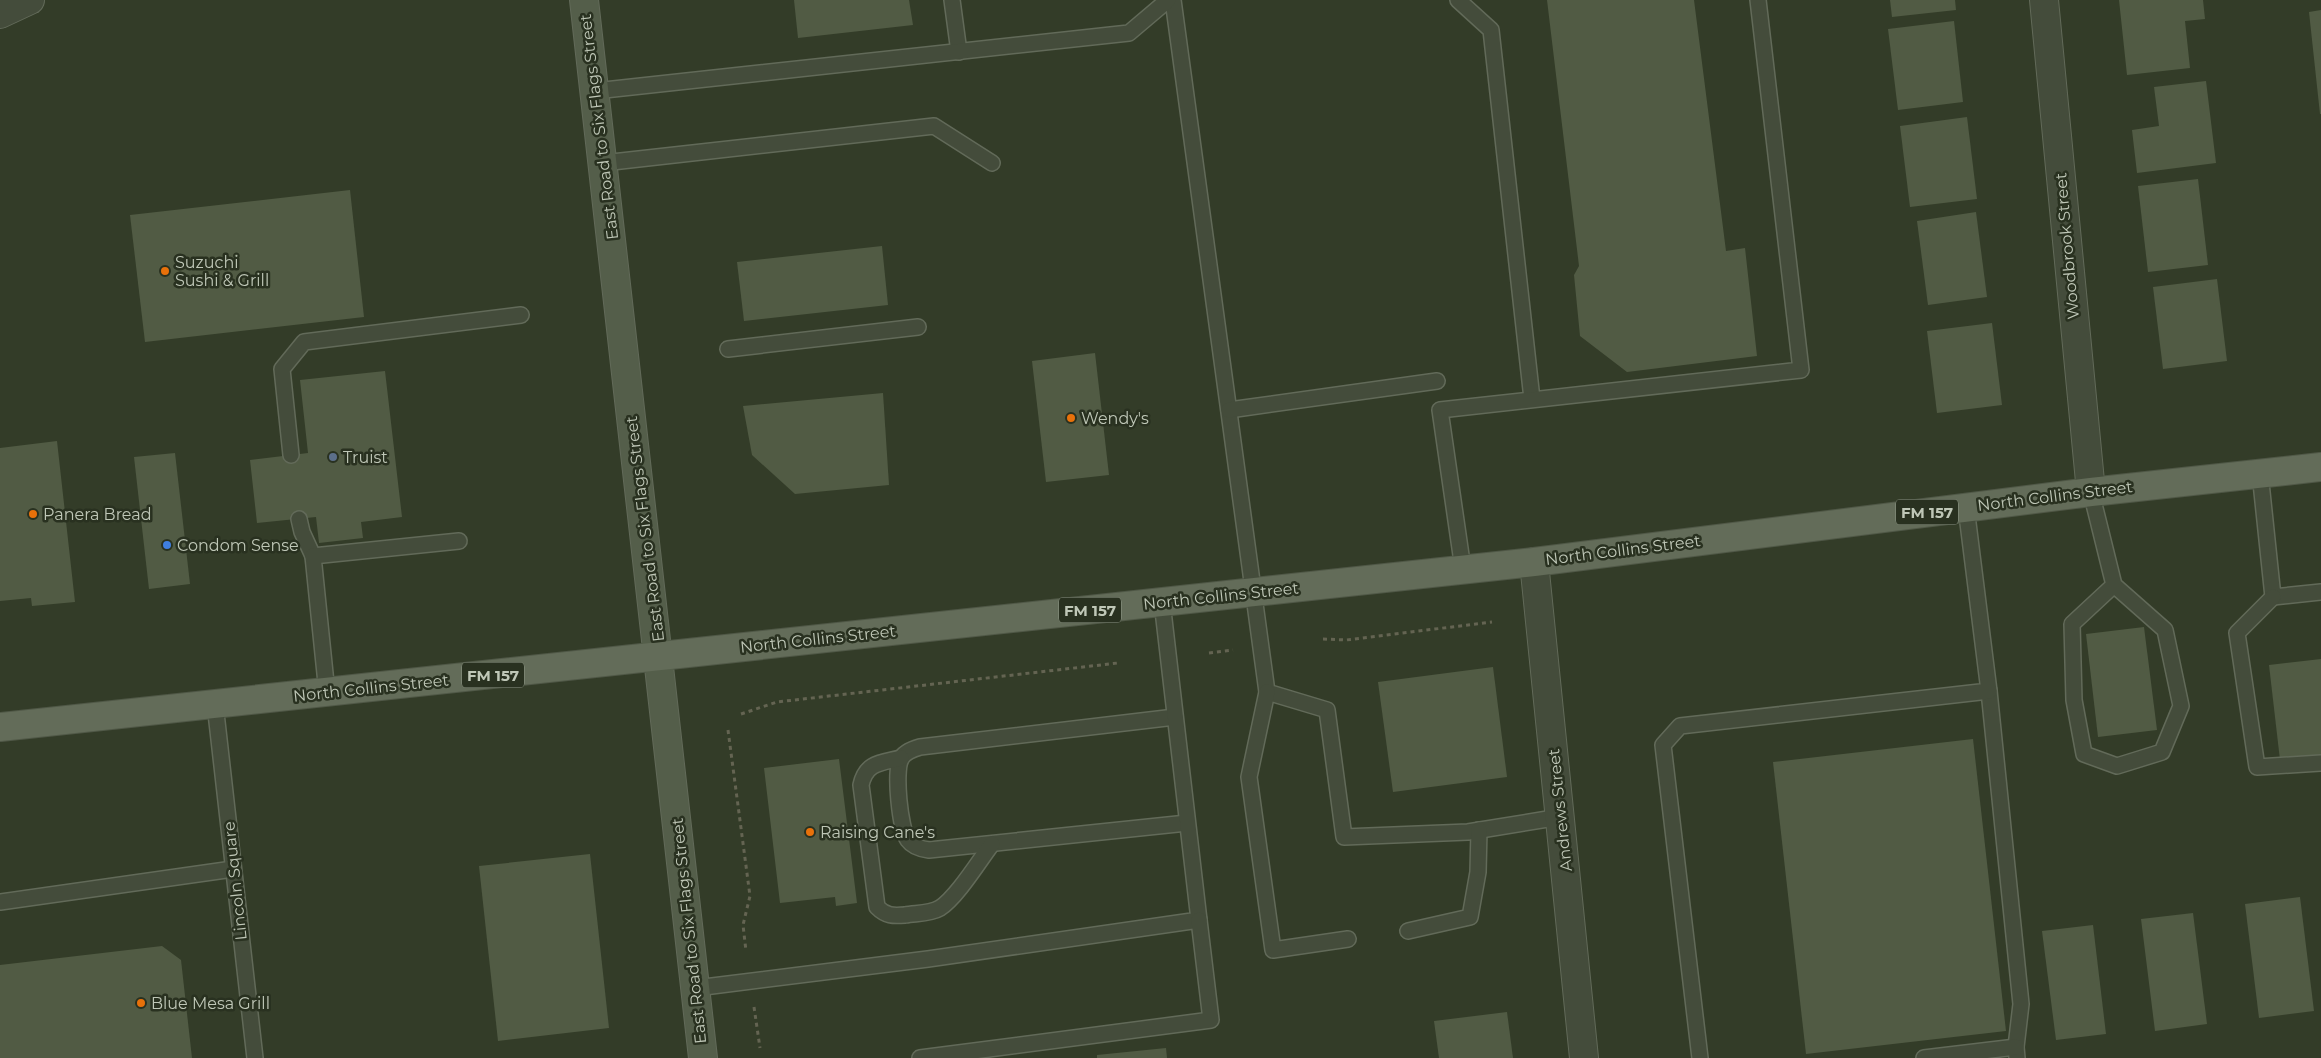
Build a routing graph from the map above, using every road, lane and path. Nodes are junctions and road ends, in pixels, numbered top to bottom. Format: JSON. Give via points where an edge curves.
{"nodes":[{"id":1,"x":30,"y":0,"type":"edge"},
{"id":2,"x":584,"y":0,"type":"edge"},
{"id":3,"x":952,"y":0,"type":"edge"},
{"id":4,"x":1168,"y":0,"type":"edge"},
{"id":5,"x":1174,"y":0,"type":"edge"},
{"id":6,"x":1458,"y":0,"type":"edge"},
{"id":7,"x":1758,"y":0,"type":"edge"},
{"id":8,"x":2044,"y":0,"type":"edge"},
{"id":9,"x":0,"y":14,"type":"edge"},
{"id":10,"x":959,"y":52,"type":"junction"},
{"id":11,"x":594,"y":91,"type":"junction"},
{"id":12,"x":603,"y":163,"type":"junction"},
{"id":13,"x":992,"y":164,"type":"dead end"},
{"id":14,"x":521,"y":315,"type":"dead end"},
{"id":15,"x":918,"y":327,"type":"dead end"},
{"id":16,"x":728,"y":349,"type":"dead end"},
{"id":17,"x":1436,"y":381,"type":"dead end"},
{"id":18,"x":1532,"y":399,"type":"junction"},
{"id":19,"x":1229,"y":410,"type":"junction"},
{"id":20,"x":291,"y":455,"type":"dead end"},
{"id":21,"x":2321,"y":467,"type":"edge"},
{"id":22,"x":2260,"y":473,"type":"junction"},
{"id":23,"x":2091,"y":492,"type":"junction"},
{"id":24,"x":1966,"y":507,"type":"junction"},
{"id":25,"x":299,"y":519,"type":"dead end"},
{"id":26,"x":459,"y":541,"type":"dead end"},
{"id":27,"x":313,"y":556,"type":"junction"},
{"id":28,"x":1534,"y":562,"type":"junction"},
{"id":29,"x":1463,"y":569,"type":"junction"},
{"id":30,"x":2114,"y":585,"type":"junction"},
{"id":31,"x":1254,"y":592,"type":"junction"},
{"id":32,"x":2321,"y":592,"type":"edge"},
{"id":33,"x":2273,"y":597,"type":"junction"},
{"id":34,"x":1162,"y":602,"type":"junction"},
{"id":35,"x":1492,"y":622,"type":"dead end"},
{"id":36,"x":1323,"y":639,"type":"dead end"},
{"id":37,"x":1233,"y":650,"type":"dead end"},
{"id":38,"x":1209,"y":653,"type":"dead end"},
{"id":39,"x":659,"y":657,"type":"junction"},
{"id":40,"x":1118,"y":663,"type":"dead end"},
{"id":41,"x":1989,"y":691,"type":"junction"},
{"id":42,"x":1267,"y":692,"type":"junction"},
{"id":43,"x":326,"y":693,"type":"junction"},
{"id":44,"x":215,"y":704,"type":"junction"},
{"id":45,"x":741,"y":714,"type":"dead end"},
{"id":46,"x":1175,"y":717,"type":"junction"},
{"id":47,"x":0,"y":728,"type":"edge"},
{"id":48,"x":728,"y":730,"type":"dead end"},
{"id":49,"x":901,"y":758,"type":"junction"},
{"id":50,"x":2321,"y":763,"type":"edge"},
{"id":51,"x":1560,"y":817,"type":"junction"},
{"id":52,"x":1187,"y":824,"type":"junction"},
{"id":53,"x":1479,"y":830,"type":"junction"},
{"id":54,"x":992,"y":844,"type":"junction"},
{"id":55,"x":234,"y":870,"type":"junction"},
{"id":56,"x":0,"y":902,"type":"edge"},
{"id":57,"x":1199,"y":920,"type":"junction"},
{"id":58,"x":1408,"y":931,"type":"dead end"},
{"id":59,"x":1348,"y":939,"type":"dead end"},
{"id":60,"x":746,"y":951,"type":"dead end"},
{"id":61,"x":696,"y":988,"type":"junction"},
{"id":62,"x":754,"y":1002,"type":"dead end"},
{"id":63,"x":760,"y":1048,"type":"dead end"},
{"id":64,"x":2016,"y":1052,"type":"edge"},
{"id":65,"x":938,"y":1057,"type":"edge"},
{"id":66,"x":255,"y":1058,"type":"edge"},
{"id":67,"x":703,"y":1058,"type":"edge"},
{"id":68,"x":920,"y":1058,"type":"edge"},
{"id":69,"x":1584,"y":1058,"type":"edge"},
{"id":70,"x":1700,"y":1058,"type":"edge"},
{"id":71,"x":1924,"y":1058,"type":"edge"}],
"edges":[{"from":1,"to":9,"type":"street"},
{"from":2,"to":11,"type":"street","name":"East Road to Six Flags Street"},
{"from":3,"to":10,"type":"lane"},
{"from":4,"to":10,"type":"lane","via":[[1130,33]]},
{"from":5,"to":19,"type":"lane"},
{"from":6,"to":18,"type":"lane","via":[[1491,30]]},
{"from":7,"to":18,"type":"lane","via":[[1801,370]]},
{"from":8,"to":23,"type":"street","name":"Woodbrook Street"},
{"from":10,"to":11,"type":"lane"},
{"from":11,"to":12,"type":"street","name":"East Road to Six Flags Street"},
{"from":12,"to":13,"type":"lane","via":[[934,126]]},
{"from":12,"to":39,"type":"street","name":"East Road to Six Flags Street"},
{"from":14,"to":20,"type":"lane","via":[[304,342],[282,369]]},
{"from":15,"to":16,"type":"lane"},
{"from":17,"to":19,"type":"lane"},
{"from":18,"to":29,"type":"lane","via":[[1440,410]]},
{"from":19,"to":31,"type":"lane"},
{"from":21,"to":22,"type":"main road","name":"North Collins Street","number":"FM 157"},
{"from":22,"to":23,"type":"main road","name":"North Collins Street","number":"FM 157"},
{"from":22,"to":33,"type":"lane"},
{"from":23,"to":24,"type":"main road","name":"North Collins Street","number":"FM 157"},
{"from":23,"to":30,"type":"lane"},
{"from":24,"to":28,"type":"main road","name":"North Collins Street","number":"FM 157"},
{"from":24,"to":41,"type":"lane"},
{"from":25,"to":27,"type":"lane"},
{"from":26,"to":27,"type":"lane"},
{"from":27,"to":43,"type":"lane"},
{"from":28,"to":29,"type":"main road","name":"North Collins Street","number":"FM 157"},
{"from":28,"to":51,"type":"street","name":"Andrews Street"},
{"from":29,"to":31,"type":"main road","name":"North Collins Street","number":"FM 157"},
{"from":30,"to":30,"type":"lane","via":[[2072,624],[2074,700],[2084,754],[2116,766],[2162,752],[2181,706],[2165,630]]},
{"from":31,"to":34,"type":"main road","name":"North Collins Street","number":"FM 157"},
{"from":31,"to":42,"type":"lane"},
{"from":32,"to":33,"type":"lane"},
{"from":33,"to":50,"type":"lane","via":[[2237,633],[2257,767]]},
{"from":34,"to":39,"type":"main road","name":"North Collins Street","number":"FM 157"},
{"from":34,"to":46,"type":"lane"},
{"from":35,"to":36,"type":"path","via":[[1346,640]]},
{"from":37,"to":38,"type":"path"},
{"from":39,"to":43,"type":"main road","name":"North Collins Street","number":"FM 157"},
{"from":39,"to":61,"type":"street","name":"East Road to Six Flags Street"},
{"from":40,"to":45,"type":"path","via":[[776,702]]},
{"from":41,"to":64,"type":"lane","via":[[2021,1004]]},
{"from":41,"to":70,"type":"lane","via":[[1680,726],[1663,745]]},
{"from":42,"to":53,"type":"lane","via":[[1327,710],[1344,837]]},
{"from":42,"to":59,"type":"lane","via":[[1249,777],[1273,950]]},
{"from":43,"to":44,"type":"main road","name":"North Collins Street","number":"FM 157"},
{"from":44,"to":47,"type":"main road","name":"North Collins Street","number":"FM 157"},
{"from":44,"to":55,"type":"lane","name":"Lincoln Square"},
{"from":46,"to":49,"type":"lane","via":[[920,747]]},
{"from":46,"to":52,"type":"lane"},
{"from":48,"to":60,"type":"path","via":[[750,896],[743,925]]},
{"from":49,"to":54,"type":"lane","via":[[898,768],[903,832],[909,842],[929,850]]},
{"from":49,"to":54,"type":"lane","via":[[873,765],[864,774],[861,785],[877,907],[884,914],[892,916],[939,908],[951,898]]},
{"from":51,"to":53,"type":"lane"},
{"from":51,"to":69,"type":"street","name":"Andrews Street"},
{"from":52,"to":54,"type":"lane"},
{"from":52,"to":57,"type":"lane"},
{"from":53,"to":58,"type":"lane","via":[[1478,872],[1470,917]]},
{"from":55,"to":56,"type":"lane"},
{"from":55,"to":66,"type":"lane","name":"Lincoln Square"},
{"from":57,"to":61,"type":"lane"},
{"from":57,"to":65,"type":"lane","via":[[1211,1020]]},
{"from":61,"to":67,"type":"street","name":"East Road to Six Flags Street"},
{"from":62,"to":63,"type":"path"},
{"from":64,"to":71,"type":"lane"},
{"from":65,"to":68,"type":"lane"}]}
